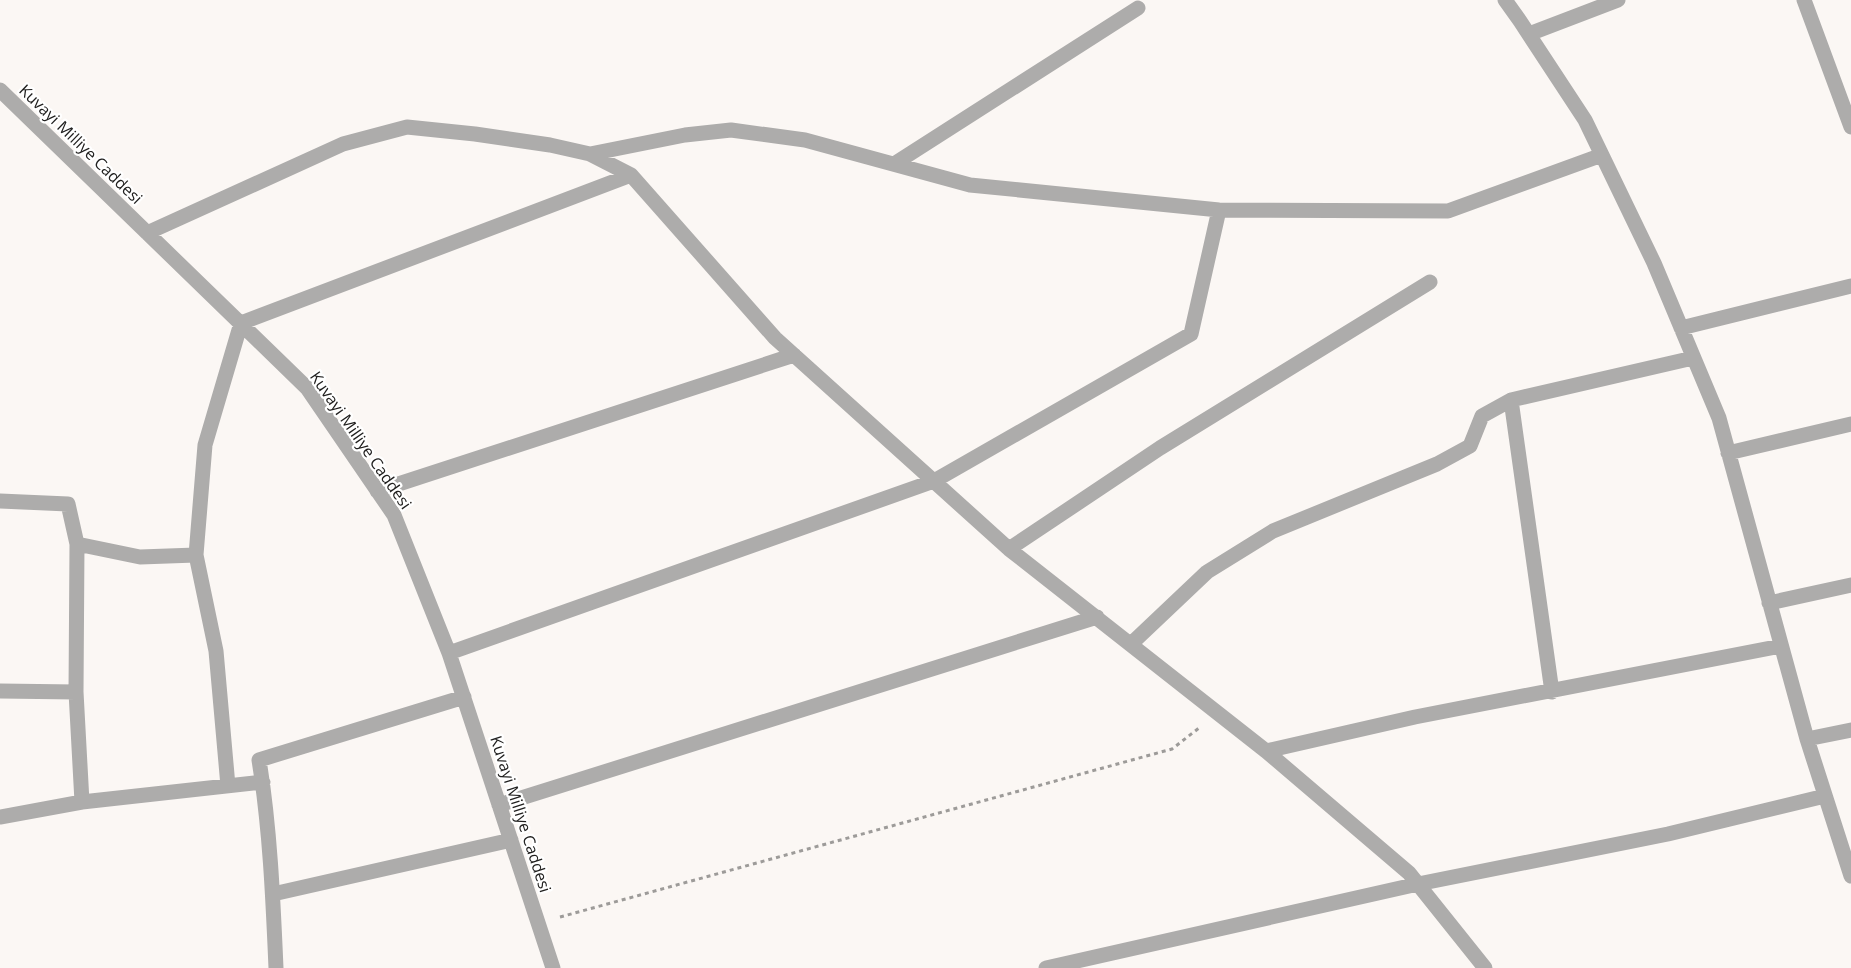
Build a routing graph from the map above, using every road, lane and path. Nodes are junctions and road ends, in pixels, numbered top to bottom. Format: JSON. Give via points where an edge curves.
{"nodes":[{"id":1,"x":1505,"y":0,"type":"edge"},
{"id":2,"x":1618,"y":0,"type":"edge"},
{"id":3,"x":1804,"y":0,"type":"edge"},
{"id":4,"x":1138,"y":8,"type":"dead end"},
{"id":5,"x":1529,"y":34,"type":"junction"},
{"id":6,"x":0,"y":90,"type":"edge"},
{"id":7,"x":1851,"y":127,"type":"edge"},
{"id":8,"x":590,"y":154,"type":"junction"},
{"id":9,"x":1602,"y":155,"type":"junction"},
{"id":10,"x":894,"y":164,"type":"junction"},
{"id":11,"x":631,"y":175,"type":"junction"},
{"id":12,"x":1219,"y":210,"type":"junction"},
{"id":13,"x":147,"y":233,"type":"junction"},
{"id":14,"x":1430,"y":282,"type":"dead end"},
{"id":15,"x":1851,"y":286,"type":"edge"},
{"id":16,"x":241,"y":323,"type":"junction"},
{"id":17,"x":1681,"y":328,"type":"junction"},
{"id":18,"x":794,"y":355,"type":"junction"},
{"id":19,"x":1693,"y":358,"type":"junction"},
{"id":20,"x":1511,"y":400,"type":"junction"},
{"id":21,"x":1851,"y":424,"type":"edge"},
{"id":22,"x":1728,"y":453,"type":"junction"},
{"id":23,"x":934,"y":481,"type":"junction"},
{"id":24,"x":377,"y":491,"type":"junction"},
{"id":25,"x":0,"y":501,"type":"edge"},
{"id":26,"x":77,"y":544,"type":"junction"},
{"id":27,"x":1009,"y":548,"type":"junction"},
{"id":28,"x":196,"y":554,"type":"junction"},
{"id":29,"x":1851,"y":584,"type":"edge"},
{"id":30,"x":1769,"y":603,"type":"junction"},
{"id":31,"x":1096,"y":617,"type":"junction"},
{"id":32,"x":1131,"y":644,"type":"junction"},
{"id":33,"x":1781,"y":646,"type":"junction"},
{"id":34,"x":449,"y":654,"type":"junction"},
{"id":35,"x":0,"y":691,"type":"edge"},
{"id":36,"x":76,"y":692,"type":"junction"},
{"id":37,"x":1552,"y":692,"type":"junction"},
{"id":38,"x":464,"y":698,"type":"junction"},
{"id":39,"x":1218,"y":714,"type":"junction"},
{"id":40,"x":1851,"y":730,"type":"edge"},
{"id":41,"x":1807,"y":739,"type":"junction"},
{"id":42,"x":1266,"y":751,"type":"junction"},
{"id":43,"x":263,"y":782,"type":"junction"},
{"id":44,"x":228,"y":786,"type":"junction"},
{"id":45,"x":1825,"y":796,"type":"junction"},
{"id":46,"x":82,"y":802,"type":"junction"},
{"id":47,"x":499,"y":805,"type":"junction"},
{"id":48,"x":0,"y":817,"type":"edge"},
{"id":49,"x":511,"y":840,"type":"junction"},
{"id":50,"x":1851,"y":876,"type":"edge"},
{"id":51,"x":1418,"y":884,"type":"junction"},
{"id":52,"x":273,"y":894,"type":"junction"},
{"id":53,"x":538,"y":923,"type":"junction"},
{"id":54,"x":276,"y":968,"type":"edge"},
{"id":55,"x":553,"y":968,"type":"edge"},
{"id":56,"x":1046,"y":968,"type":"edge"},
{"id":57,"x":1485,"y":968,"type":"edge"}],
"edges":[{"from":1,"to":5,"type":"street"},
{"from":2,"to":5,"type":"street"},
{"from":3,"to":7,"type":"street"},
{"from":4,"to":10,"type":"street"},
{"from":5,"to":9,"type":"street","via":[[1585,120]]},
{"from":6,"to":13,"type":"street","name":"Kuvayi Milliye Caddesi"},
{"from":8,"to":10,"type":"street","via":[[685,135],[731,130],[805,140]]},
{"from":8,"to":11,"type":"street"},
{"from":8,"to":13,"type":"street","via":[[485,135],[407,127],[343,144]]},
{"from":9,"to":12,"type":"street","via":[[1448,211]]},
{"from":9,"to":17,"type":"street"},
{"from":10,"to":12,"type":"street","via":[[970,185]]},
{"from":11,"to":16,"type":"street"},
{"from":11,"to":18,"type":"street","via":[[775,338]]},
{"from":12,"to":23,"type":"street","via":[[1191,334]]},
{"from":13,"to":16,"type":"street","name":"Kuvayi Milliye Caddesi"},
{"from":14,"to":27,"type":"street","via":[[1160,448]]},
{"from":15,"to":17,"type":"street"},
{"from":16,"to":24,"type":"street","name":"Kuvayi Milliye Caddesi","via":[[307,388]]},
{"from":16,"to":28,"type":"street","via":[[205,445]]},
{"from":17,"to":19,"type":"street"},
{"from":18,"to":23,"type":"street"},
{"from":18,"to":24,"type":"street"},
{"from":19,"to":20,"type":"street"},
{"from":19,"to":22,"type":"street","via":[[1719,418]]},
{"from":20,"to":32,"type":"street","via":[[1482,416],[1470,446],[1437,464],[1273,531],[1207,572]]},
{"from":20,"to":37,"type":"street"},
{"from":21,"to":22,"type":"street"},
{"from":22,"to":30,"type":"street"},
{"from":23,"to":27,"type":"street"},
{"from":23,"to":34,"type":"street"},
{"from":24,"to":34,"type":"street","name":"Kuvayi Milliye Caddesi","via":[[394,515]]},
{"from":25,"to":26,"type":"street","via":[[68,504]]},
{"from":26,"to":28,"type":"street","via":[[140,556]]},
{"from":26,"to":36,"type":"street"},
{"from":27,"to":31,"type":"street"},
{"from":28,"to":44,"type":"street","via":[[216,652]]},
{"from":29,"to":30,"type":"street"},
{"from":30,"to":33,"type":"street"},
{"from":31,"to":32,"type":"street"},
{"from":31,"to":47,"type":"street"},
{"from":32,"to":39,"type":"street"},
{"from":33,"to":37,"type":"street"},
{"from":33,"to":41,"type":"street"},
{"from":34,"to":38,"type":"street","name":"Kuvayi Milliye Caddesi"},
{"from":35,"to":36,"type":"street"},
{"from":36,"to":46,"type":"street"},
{"from":37,"to":42,"type":"street"},
{"from":38,"to":43,"type":"street","via":[[259,760]]},
{"from":38,"to":47,"type":"street","name":"Kuvayi Milliye Caddesi"},
{"from":39,"to":42,"type":"street"},
{"from":39,"to":53,"type":"path","via":[[1172,749]]},
{"from":40,"to":41,"type":"street"},
{"from":41,"to":45,"type":"street"},
{"from":42,"to":51,"type":"street","via":[[1410,873]]},
{"from":43,"to":44,"type":"street"},
{"from":43,"to":52,"type":"street"},
{"from":44,"to":46,"type":"street"},
{"from":45,"to":50,"type":"street"},
{"from":45,"to":51,"type":"street","via":[[1668,834]]},
{"from":46,"to":48,"type":"street"},
{"from":47,"to":49,"type":"street","name":"Kuvayi Milliye Caddesi"},
{"from":49,"to":52,"type":"street"},
{"from":49,"to":53,"type":"street","name":"Kuvayi Milliye Caddesi"},
{"from":51,"to":56,"type":"street"},
{"from":51,"to":57,"type":"street"},
{"from":52,"to":54,"type":"street"},
{"from":53,"to":55,"type":"street","name":"Kuvayi Milliye Caddesi"}]}
